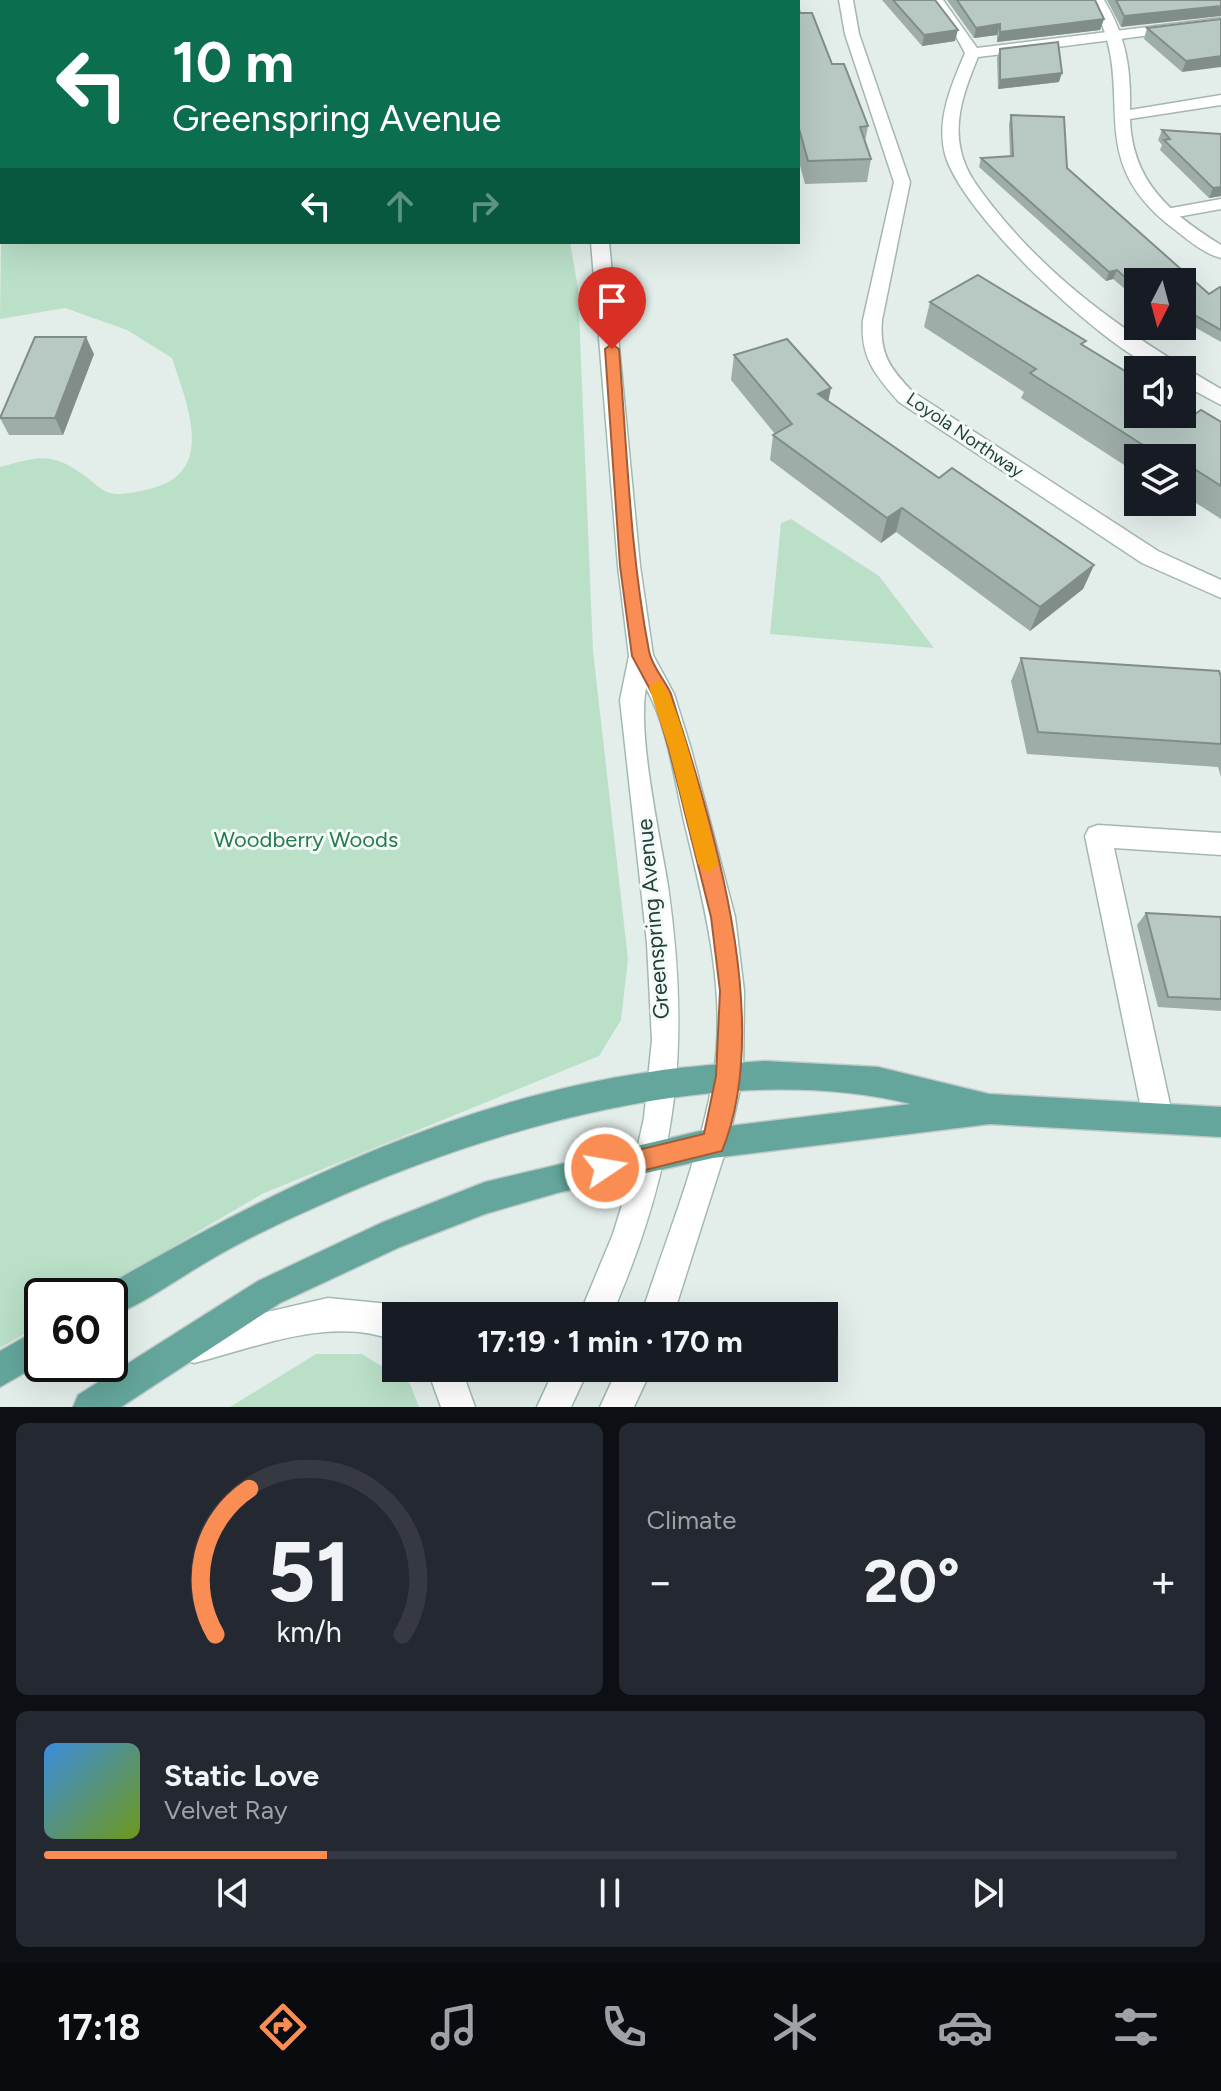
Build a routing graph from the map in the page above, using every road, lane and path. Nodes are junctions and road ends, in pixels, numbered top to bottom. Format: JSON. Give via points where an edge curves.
{"nodes":[{"id":1,"x":846,"y":0,"type":"edge"},
{"id":2,"x":936,"y":0,"type":"edge"},
{"id":3,"x":1097,"y":0,"type":"edge"},
{"id":4,"x":1221,"y":22,"type":"edge"},
{"id":5,"x":1118,"y":37,"type":"junction"},
{"id":6,"x":972,"y":53,"type":"junction"},
{"id":7,"x":1221,"y":100,"type":"edge"},
{"id":8,"x":1125,"y":115,"type":"junction"},
{"id":9,"x":1221,"y":204,"type":"edge"},
{"id":10,"x":1166,"y":214,"type":"junction"},
{"id":11,"x":600,"y":244,"type":"edge"},
{"id":12,"x":1221,"y":253,"type":"edge"},
{"id":13,"x":1152,"y":356,"type":"edge"},
{"id":14,"x":1196,"y":383,"type":"edge"},
{"id":15,"x":1221,"y":398,"type":"edge"},
{"id":16,"x":1221,"y":590,"type":"edge"},
{"id":17,"x":641,"y":656,"type":"junction"},
{"id":18,"x":1221,"y":844,"type":"edge"},
{"id":19,"x":728,"y":1076,"type":"junction"},
{"id":20,"x":663,"y":1086,"type":"junction"},
{"id":21,"x":990,"y":1109,"type":"junction"},
{"id":22,"x":1158,"y":1118,"type":"junction"},
{"id":23,"x":1221,"y":1122,"type":"edge"},
{"id":24,"x":713,"y":1143,"type":"junction"},
{"id":25,"x":653,"y":1158,"type":"junction"},
{"id":26,"x":128,"y":1290,"type":"edge"},
{"id":27,"x":600,"y":1302,"type":"edge"},
{"id":28,"x":662,"y":1302,"type":"edge"},
{"id":29,"x":382,"y":1319,"type":"edge"},
{"id":30,"x":173,"y":1352,"type":"junction"},
{"id":31,"x":24,"y":1355,"type":"edge"},
{"id":32,"x":0,"y":1370,"type":"edge"},
{"id":33,"x":449,"y":1382,"type":"edge"},
{"id":34,"x":566,"y":1382,"type":"edge"},
{"id":35,"x":629,"y":1382,"type":"edge"},
{"id":36,"x":90,"y":1407,"type":"edge"},
{"id":37,"x":458,"y":1407,"type":"edge"},
{"id":38,"x":554,"y":1407,"type":"edge"},
{"id":39,"x":617,"y":1407,"type":"edge"}],
"edges":[{"from":1,"to":16,"type":"street","name":"Loyola Northway","via":[[902,182],[872,327],[872,350],[883,372],[906,397],[1150,557]]},
{"from":2,"to":6,"type":"street"},
{"from":3,"to":5,"type":"street"},
{"from":4,"to":5,"type":"street"},
{"from":5,"to":6,"type":"street"},
{"from":5,"to":8,"type":"street"},
{"from":6,"to":13,"type":"street","via":[[958,83],[950,129],[964,178],[1028,259],[1070,301]]},
{"from":7,"to":8,"type":"street"},
{"from":8,"to":10,"type":"street","via":[[1126,158],[1134,177]]},
{"from":9,"to":10,"type":"street"},
{"from":10,"to":12,"type":"street"},
{"from":11,"to":17,"type":"street","name":"Greenspring Avenue"},
{"from":14,"to":15,"type":"street"},
{"from":17,"to":19,"type":"street","name":"Greenspring Avenue","via":[[662,694],[679,749],[721,917],[730,991]]},
{"from":17,"to":20,"type":"street","name":"Greenspring Avenue","via":[[632,700],[663,992]]},
{"from":18,"to":22,"type":"street","via":[[1098,836]]},
{"from":19,"to":20,"type":"main road"},
{"from":19,"to":21,"type":"main road","via":[[869,1079],[941,1091]]},
{"from":19,"to":24,"type":"street","name":"Greenspring Avenue"},
{"from":20,"to":25,"type":"street","name":"Greenspring Avenue"},
{"from":20,"to":26,"type":"main road","via":[[570,1101],[464,1131],[305,1196]]},
{"from":21,"to":22,"type":"main road"},
{"from":21,"to":24,"type":"main road"},
{"from":22,"to":23,"type":"main road"},
{"from":24,"to":25,"type":"main road"},
{"from":24,"to":28,"type":"street","name":"Greenspring Avenue"},
{"from":25,"to":27,"type":"street","name":"Greenspring Avenue"},
{"from":25,"to":30,"type":"main road","via":[[485,1198],[392,1234],[269,1292]]},
{"from":29,"to":30,"type":"street","via":[[328,1314]]},
{"from":30,"to":36,"type":"main road"},
{"from":31,"to":32,"type":"main road"},
{"from":33,"to":37,"type":"street"},
{"from":34,"to":38,"type":"street"},
{"from":35,"to":39,"type":"street"}]}
